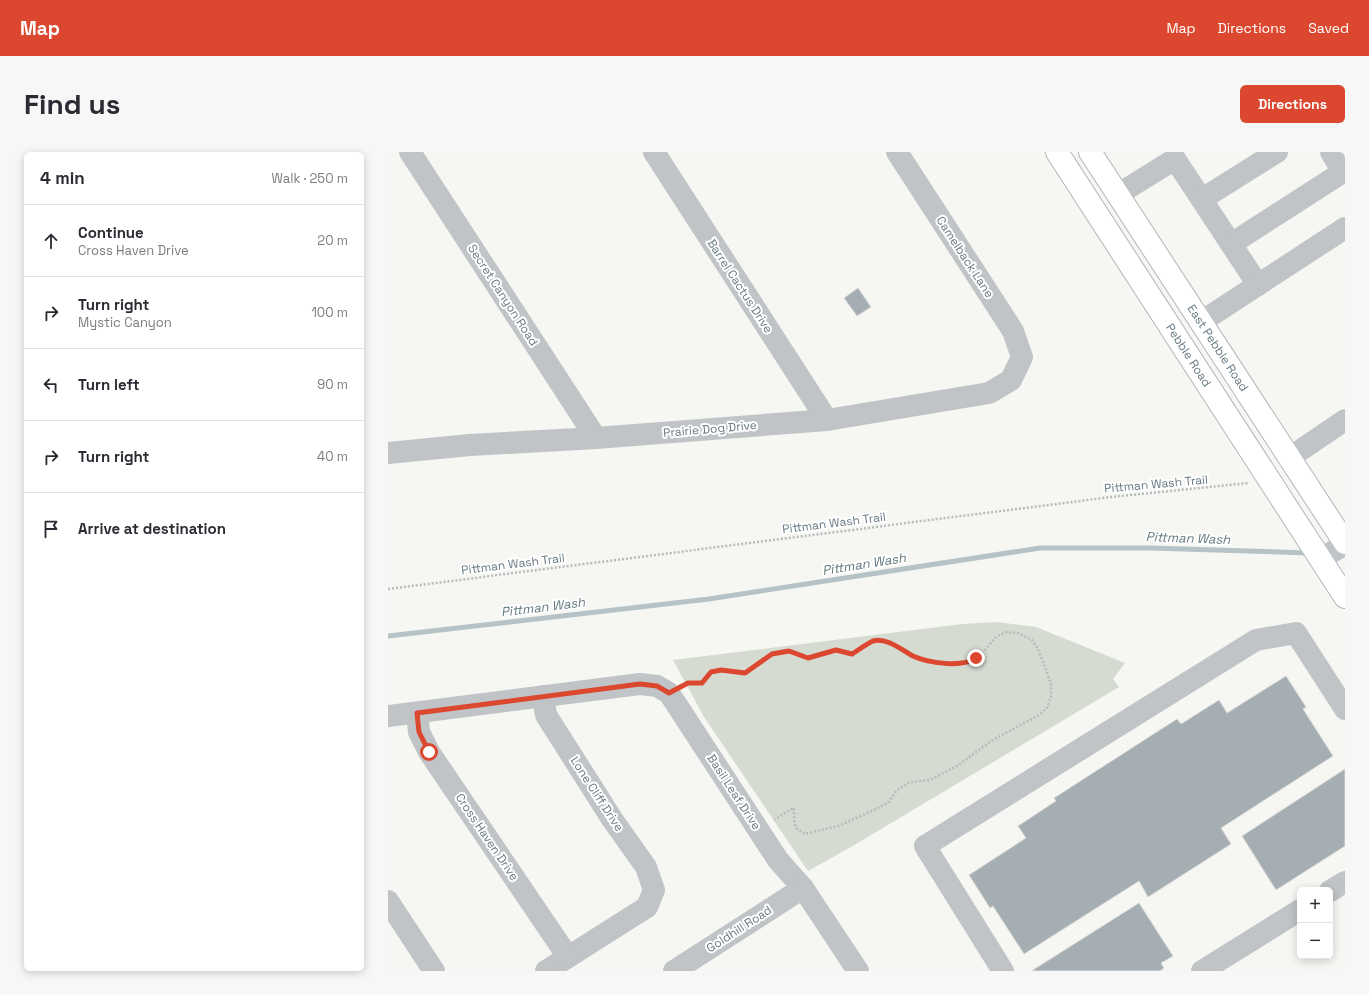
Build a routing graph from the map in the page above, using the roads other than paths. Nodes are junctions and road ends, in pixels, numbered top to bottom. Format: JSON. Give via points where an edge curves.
{"nodes":[{"id":1,"x":410,"y":152,"type":"edge"},
{"id":2,"x":654,"y":152,"type":"edge"},
{"id":3,"x":897,"y":152,"type":"edge"},
{"id":4,"x":1057,"y":152,"type":"edge"},
{"id":5,"x":1090,"y":152,"type":"edge"},
{"id":6,"x":1277,"y":152,"type":"edge"},
{"id":7,"x":1331,"y":152,"type":"edge"},
{"id":8,"x":1181,"y":155,"type":"edge"},
{"id":9,"x":1344,"y":171,"type":"edge"},
{"id":10,"x":1117,"y":194,"type":"junction"},
{"id":11,"x":1202,"y":199,"type":"junction"},
{"id":12,"x":1345,"y":228,"type":"edge"},
{"id":13,"x":1231,"y":244,"type":"junction"},
{"id":14,"x":1258,"y":285,"type":"junction"},
{"id":15,"x":1201,"y":322,"type":"junction"},
{"id":16,"x":1018,"y":366,"type":"joint"},
{"id":17,"x":827,"y":420,"type":"junction"},
{"id":18,"x":1345,"y":420,"type":"edge"},
{"id":19,"x":596,"y":438,"type":"junction"},
{"id":20,"x":388,"y":453,"type":"edge"},
{"id":21,"x":1289,"y":458,"type":"junction"},
{"id":22,"x":1345,"y":544,"type":"edge"},
{"id":23,"x":1321,"y":559,"type":"junction"},
{"id":24,"x":1345,"y":597,"type":"edge"},
{"id":25,"x":543,"y":696,"type":"junction"},
{"id":26,"x":1345,"y":709,"type":"edge"},
{"id":27,"x":417,"y":713,"type":"junction"},
{"id":28,"x":388,"y":716,"type":"edge"},
{"id":29,"x":1345,"y":882,"type":"edge"},
{"id":30,"x":803,"y":888,"type":"junction"},
{"id":31,"x":1333,"y":889,"type":"edge"},
{"id":32,"x":388,"y":901,"type":"edge"},
{"id":33,"x":1297,"y":912,"type":"edge"},
{"id":34,"x":568,"y":957,"type":"junction"},
{"id":35,"x":434,"y":971,"type":"edge"},
{"id":36,"x":546,"y":971,"type":"edge"},
{"id":37,"x":674,"y":971,"type":"edge"},
{"id":38,"x":858,"y":971,"type":"edge"},
{"id":39,"x":1003,"y":971,"type":"edge"},
{"id":40,"x":1202,"y":971,"type":"edge"}],
"edges":[{"from":1,"to":19,"type":"street","name":"Secret Canyon Road"},
{"from":2,"to":17,"type":"street","name":"Barrel Cactus Drive"},
{"from":3,"to":16,"type":"street","name":"Camelback Lane","via":[[1013,331],[1022,357]]},
{"from":4,"to":23,"type":"main road","name":"Pebble Road"},
{"from":5,"to":10,"type":"main road","name":"East Pebble Road"},
{"from":6,"to":11,"type":"street"},
{"from":7,"to":9,"type":"street"},
{"from":8,"to":10,"type":"street"},
{"from":8,"to":11,"type":"street"},
{"from":9,"to":13,"type":"street"},
{"from":10,"to":15,"type":"main road","name":"East Pebble Road"},
{"from":11,"to":13,"type":"street"},
{"from":12,"to":14,"type":"street"},
{"from":13,"to":14,"type":"street"},
{"from":14,"to":15,"type":"street"},
{"from":15,"to":21,"type":"main road","name":"East Pebble Road"},
{"from":16,"to":17,"type":"street","name":"Prairie Dog Drive","via":[[1011,380],[989,393]]},
{"from":17,"to":19,"type":"street","name":"Prairie Dog Drive"},
{"from":18,"to":21,"type":"street"},
{"from":19,"to":20,"type":"street","name":"Prairie Dog Drive","via":[[470,444]]},
{"from":21,"to":22,"type":"main road","name":"East Pebble Road"},
{"from":22,"to":23,"type":"street"},
{"from":23,"to":24,"type":"main road"},
{"from":25,"to":27,"type":"street"},
{"from":25,"to":30,"type":"street","name":"Basil Leaf Drive","via":[[640,684],[657,686],[669,693],[778,860]]},
{"from":25,"to":34,"type":"street","name":"Lone Cliff Drive","via":[[546,715],[612,819],[646,867],[654,890],[647,907]]},
{"from":26,"to":39,"type":"street","via":[[1296,633],[1256,640],[925,846]]},
{"from":27,"to":28,"type":"street"},
{"from":27,"to":34,"type":"street","name":"Cross Haven Drive","via":[[419,732],[429,752]]},
{"from":29,"to":31,"type":"street"},
{"from":30,"to":37,"type":"street","name":"Goldhill Road"},
{"from":30,"to":38,"type":"street","name":"Basil Leaf Drive"},
{"from":32,"to":35,"type":"street"},
{"from":33,"to":40,"type":"street"},
{"from":34,"to":36,"type":"street"}]}
